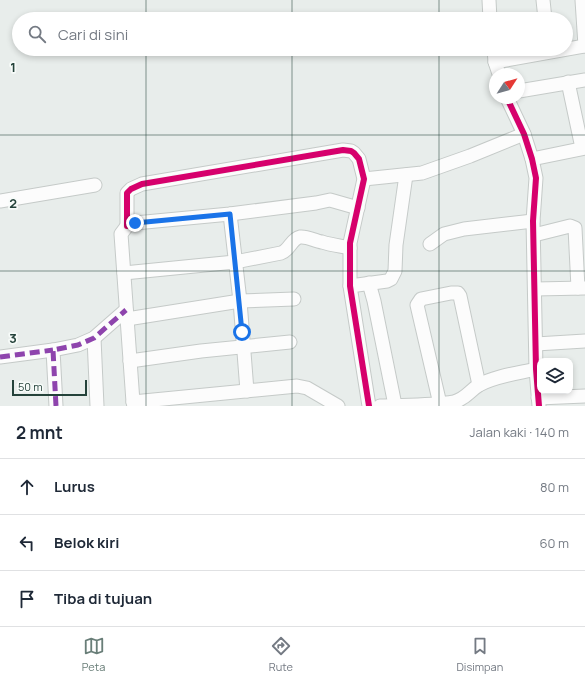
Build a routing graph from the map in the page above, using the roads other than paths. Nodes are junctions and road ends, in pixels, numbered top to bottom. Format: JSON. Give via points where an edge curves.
{"nodes":[{"id":1,"x":489,"y":0,"type":"edge"},
{"id":2,"x":543,"y":0,"type":"edge"},
{"id":3,"x":582,"y":0,"type":"edge"},
{"id":4,"x":490,"y":12,"type":"edge"},
{"id":5,"x":544,"y":12,"type":"edge"},
{"id":6,"x":585,"y":46,"type":"edge"},
{"id":7,"x":573,"y":47,"type":"edge"},
{"id":8,"x":522,"y":56,"type":"edge"},
{"id":9,"x":496,"y":62,"type":"edge"},
{"id":10,"x":585,"y":80,"type":"edge"},
{"id":11,"x":568,"y":82,"type":"junction"},
{"id":12,"x":525,"y":90,"type":"edge"},
{"id":13,"x":510,"y":104,"type":"edge"},
{"id":14,"x":524,"y":134,"type":"junction"},
{"id":15,"x":584,"y":148,"type":"edge"},
{"id":16,"x":532,"y":159,"type":"junction"},
{"id":17,"x":406,"y":175,"type":"junction"},
{"id":18,"x":364,"y":179,"type":"junction"},
{"id":19,"x":95,"y":185,"type":"dead end"},
{"id":20,"x":0,"y":201,"type":"edge"},
{"id":21,"x":358,"y":208,"type":"junction"},
{"id":22,"x":230,"y":214,"type":"junction"},
{"id":23,"x":533,"y":221,"type":"junction"},
{"id":24,"x":127,"y":226,"type":"junction"},
{"id":25,"x":534,"y":234,"type":"junction"},
{"id":26,"x":430,"y":244,"type":"dead end"},
{"id":27,"x":350,"y":248,"type":"junction"},
{"id":28,"x":235,"y":262,"type":"junction"},
{"id":29,"x":124,"y":273,"type":"junction"},
{"id":30,"x":369,"y":283,"type":"junction"},
{"id":31,"x":350,"y":286,"type":"junction"},
{"id":32,"x":582,"y":288,"type":"edge"},
{"id":33,"x":535,"y":289,"type":"junction"},
{"id":34,"x":294,"y":298,"type":"dead end"},
{"id":35,"x":240,"y":301,"type":"junction"},
{"id":36,"x":127,"y":314,"type":"junction"},
{"id":37,"x":94,"y":338,"type":"junction"},
{"id":38,"x":585,"y":341,"type":"edge"},
{"id":39,"x":290,"y":342,"type":"dead end"},
{"id":40,"x":536,"y":344,"type":"junction"},
{"id":41,"x":243,"y":347,"type":"junction"},
{"id":42,"x":53,"y":350,"type":"junction"},
{"id":43,"x":0,"y":357,"type":"edge"},
{"id":44,"x":130,"y":361,"type":"junction"},
{"id":45,"x":536,"y":369,"type":"junction"},
{"id":46,"x":479,"y":385,"type":"junction"},
{"id":47,"x":247,"y":391,"type":"junction"},
{"id":48,"x":585,"y":396,"type":"edge"},
{"id":49,"x":539,"y":402,"type":"edge"},
{"id":50,"x":134,"y":404,"type":"edge"},
{"id":51,"x":440,"y":404,"type":"junction"},
{"id":52,"x":395,"y":405,"type":"edge"},
{"id":53,"x":56,"y":406,"type":"edge"},
{"id":54,"x":97,"y":406,"type":"edge"},
{"id":55,"x":338,"y":406,"type":"edge"},
{"id":56,"x":369,"y":406,"type":"edge"},
{"id":57,"x":374,"y":406,"type":"edge"},
{"id":58,"x":380,"y":406,"type":"edge"}],
"edges":[{"from":1,"to":4,"type":"street"},
{"from":2,"to":5,"type":"street"},
{"from":3,"to":6,"type":"street"},
{"from":6,"to":7,"type":"street"},
{"from":8,"to":9,"type":"street"},
{"from":10,"to":11,"type":"street"},
{"from":11,"to":12,"type":"street"},
{"from":11,"to":15,"type":"street"},
{"from":13,"to":14,"type":"street"},
{"from":14,"to":16,"type":"street"},
{"from":14,"to":17,"type":"street","via":[[440,167]]},
{"from":15,"to":16,"type":"street"},
{"from":16,"to":23,"type":"street","via":[[536,185]]},
{"from":17,"to":18,"type":"street"},
{"from":17,"to":30,"type":"street","via":[[395,271],[391,280]]},
{"from":18,"to":21,"type":"street"},
{"from":18,"to":24,"type":"street","via":[[359,159],[351,151],[343,150],[142,184],[127,193]]},
{"from":19,"to":20,"type":"street"},
{"from":21,"to":22,"type":"street","via":[[330,200]]},
{"from":21,"to":27,"type":"street"},
{"from":22,"to":24,"type":"street","via":[[135,223]]},
{"from":22,"to":28,"type":"street"},
{"from":23,"to":25,"type":"street"},
{"from":23,"to":26,"type":"street","via":[[464,229],[444,234]]},
{"from":24,"to":29,"type":"street","via":[[121,234]]},
{"from":25,"to":32,"type":"street","via":[[570,226],[575,228]]},
{"from":25,"to":33,"type":"street"},
{"from":27,"to":28,"type":"street","via":[[300,237],[282,253]]},
{"from":27,"to":31,"type":"street"},
{"from":28,"to":29,"type":"street"},
{"from":28,"to":35,"type":"street"},
{"from":29,"to":36,"type":"street"},
{"from":30,"to":31,"type":"street"},
{"from":30,"to":52,"type":"street"},
{"from":31,"to":56,"type":"street"},
{"from":32,"to":33,"type":"street"},
{"from":33,"to":40,"type":"street"},
{"from":34,"to":35,"type":"street"},
{"from":35,"to":36,"type":"street"},
{"from":35,"to":41,"type":"street"},
{"from":36,"to":37,"type":"street"},
{"from":36,"to":44,"type":"street"},
{"from":37,"to":42,"type":"street","via":[[78,345]]},
{"from":37,"to":54,"type":"street"},
{"from":38,"to":40,"type":"street"},
{"from":39,"to":41,"type":"street"},
{"from":40,"to":45,"type":"street"},
{"from":41,"to":44,"type":"street"},
{"from":41,"to":47,"type":"street"},
{"from":42,"to":43,"type":"street"},
{"from":42,"to":53,"type":"street"},
{"from":44,"to":50,"type":"street"},
{"from":45,"to":46,"type":"street"},
{"from":45,"to":49,"type":"street"},
{"from":46,"to":51,"type":"street","via":[[462,399]]},
{"from":46,"to":51,"type":"street","via":[[458,293],[421,299],[417,305]]},
{"from":47,"to":50,"type":"street"},
{"from":47,"to":55,"type":"street","via":[[297,386],[307,388]]},
{"from":48,"to":49,"type":"street"},
{"from":51,"to":52,"type":"street"},
{"from":52,"to":58,"type":"street"},
{"from":56,"to":57,"type":"street"}]}
